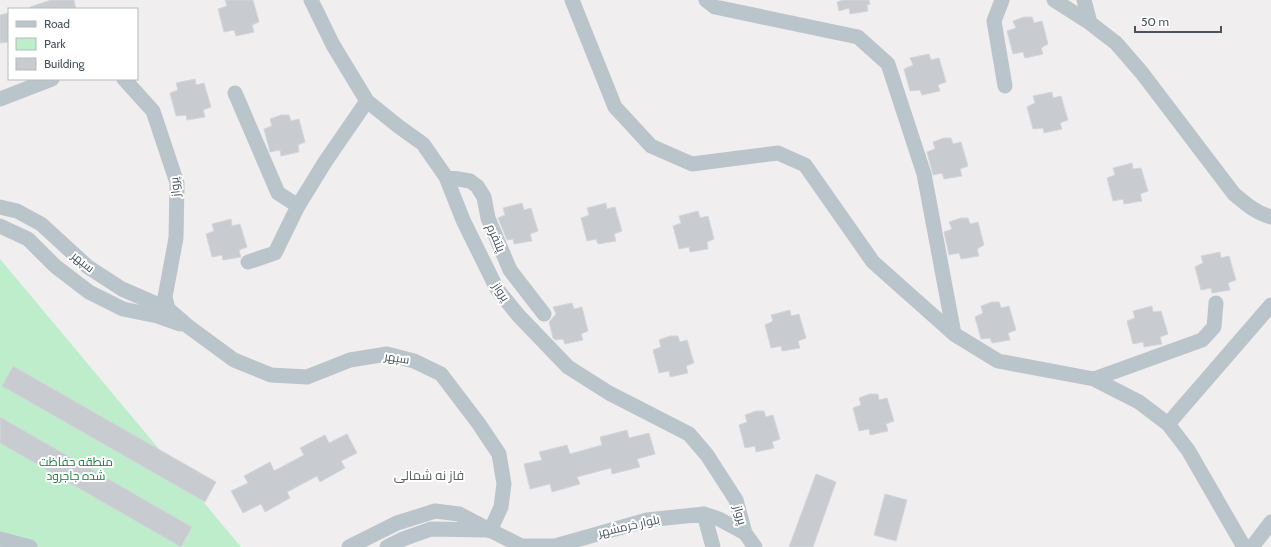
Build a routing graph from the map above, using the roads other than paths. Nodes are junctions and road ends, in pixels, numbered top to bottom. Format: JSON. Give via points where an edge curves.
{"nodes":[{"id":1,"x":311,"y":0,"type":"edge"},
{"id":2,"x":572,"y":0,"type":"edge"},
{"id":3,"x":706,"y":0,"type":"edge"},
{"id":4,"x":1002,"y":0,"type":"edge"},
{"id":5,"x":1054,"y":0,"type":"edge"},
{"id":6,"x":1084,"y":0,"type":"edge"},
{"id":7,"x":1090,"y":23,"type":"junction"},
{"id":8,"x":49,"y":80,"type":"edge"},
{"id":9,"x":125,"y":80,"type":"edge"},
{"id":10,"x":1005,"y":86,"type":"dead end"},
{"id":11,"x":235,"y":93,"type":"dead end"},
{"id":12,"x":0,"y":99,"type":"edge"},
{"id":13,"x":367,"y":101,"type":"junction"},
{"id":14,"x":446,"y":177,"type":"junction"},
{"id":15,"x":298,"y":206,"type":"junction"},
{"id":16,"x":0,"y":207,"type":"edge"},
{"id":17,"x":1271,"y":217,"type":"edge"},
{"id":18,"x":0,"y":226,"type":"edge"},
{"id":19,"x":248,"y":262,"type":"dead end"},
{"id":20,"x":1216,"y":303,"type":"dead end"},
{"id":21,"x":1271,"y":305,"type":"edge"},
{"id":22,"x":168,"y":308,"type":"junction"},
{"id":23,"x":544,"y":314,"type":"dead end"},
{"id":24,"x":188,"y":327,"type":"junction"},
{"id":25,"x":954,"y":334,"type":"junction"},
{"id":26,"x":1094,"y":379,"type":"junction"},
{"id":27,"x":1168,"y":424,"type":"junction"},
{"id":28,"x":704,"y":514,"type":"junction"},
{"id":29,"x":1271,"y":522,"type":"edge"},
{"id":30,"x":490,"y":531,"type":"junction"},
{"id":31,"x":745,"y":533,"type":"junction"},
{"id":32,"x":0,"y":539,"type":"edge"},
{"id":33,"x":30,"y":547,"type":"edge"},
{"id":34,"x":349,"y":547,"type":"edge"},
{"id":35,"x":387,"y":547,"type":"edge"},
{"id":36,"x":713,"y":547,"type":"edge"},
{"id":37,"x":755,"y":547,"type":"edge"},
{"id":38,"x":1244,"y":547,"type":"edge"},
{"id":39,"x":1252,"y":547,"type":"edge"}],
"edges":[{"from":1,"to":13,"type":"street","name":"پرواز","via":[[333,45]]},
{"from":2,"to":25,"type":"street","via":[[615,107],[651,146],[692,164],[778,153],[805,165],[873,262]]},
{"from":3,"to":25,"type":"street","via":[[715,7],[858,37],[888,64],[924,174]]},
{"from":4,"to":10,"type":"street","via":[[994,21]]},
{"from":5,"to":7,"type":"street"},
{"from":6,"to":7,"type":"street"},
{"from":7,"to":17,"type":"street","via":[[1116,43],[1142,73],[1234,194],[1249,207]]},
{"from":8,"to":12,"type":"street"},
{"from":9,"to":22,"type":"street","name":"پرواز","via":[[153,111],[177,183],[176,238],[165,297]]},
{"from":11,"to":15,"type":"street","via":[[278,193]]},
{"from":13,"to":14,"type":"street","name":"پرواز","via":[[423,144]]},
{"from":13,"to":15,"type":"street"},
{"from":14,"to":23,"type":"street","name":"پلتفرم","via":[[470,181],[477,186],[484,197],[488,218],[510,270]]},
{"from":14,"to":31,"type":"street","name":"پرواز","via":[[497,288],[518,315],[568,367],[609,393],[689,434],[707,455],[736,500]]},
{"from":15,"to":19,"type":"street","via":[[274,253]]},
{"from":16,"to":22,"type":"street","name":"سپهر","via":[[17,211],[41,224],[88,268],[122,289]]},
{"from":18,"to":24,"type":"street","name":"سپهر","via":[[28,239],[55,266],[89,292],[123,309],[157,316]]},
{"from":20,"to":26,"type":"street","via":[[1214,327],[1202,340]]},
{"from":21,"to":27,"type":"street"},
{"from":22,"to":24,"type":"street","name":"سپهر"},
{"from":24,"to":30,"type":"street","name":"سپهر","via":[[234,360],[271,375],[307,376],[350,360],[387,354],[414,361],[441,374],[499,454],[504,484],[501,507]]},
{"from":25,"to":26,"type":"street","via":[[998,361]]},
{"from":26,"to":27,"type":"street","via":[[1139,402]]},
{"from":27,"to":38,"type":"street","via":[[1188,450]]},
{"from":28,"to":30,"type":"street","name":"بلوار خرمشهر","via":[[647,520],[555,546],[521,546]]},
{"from":28,"to":31,"type":"street","name":"بلوار خرمشهر","via":[[719,518]]},
{"from":28,"to":36,"type":"street"},
{"from":29,"to":39,"type":"street"},
{"from":30,"to":34,"type":"street","name":"بلوار خرمشهر","via":[[459,514],[436,511],[397,523]]},
{"from":30,"to":35,"type":"street","name":"بلوار خرمشهر","via":[[431,529]]},
{"from":31,"to":37,"type":"street"},
{"from":32,"to":33,"type":"street"}]}
